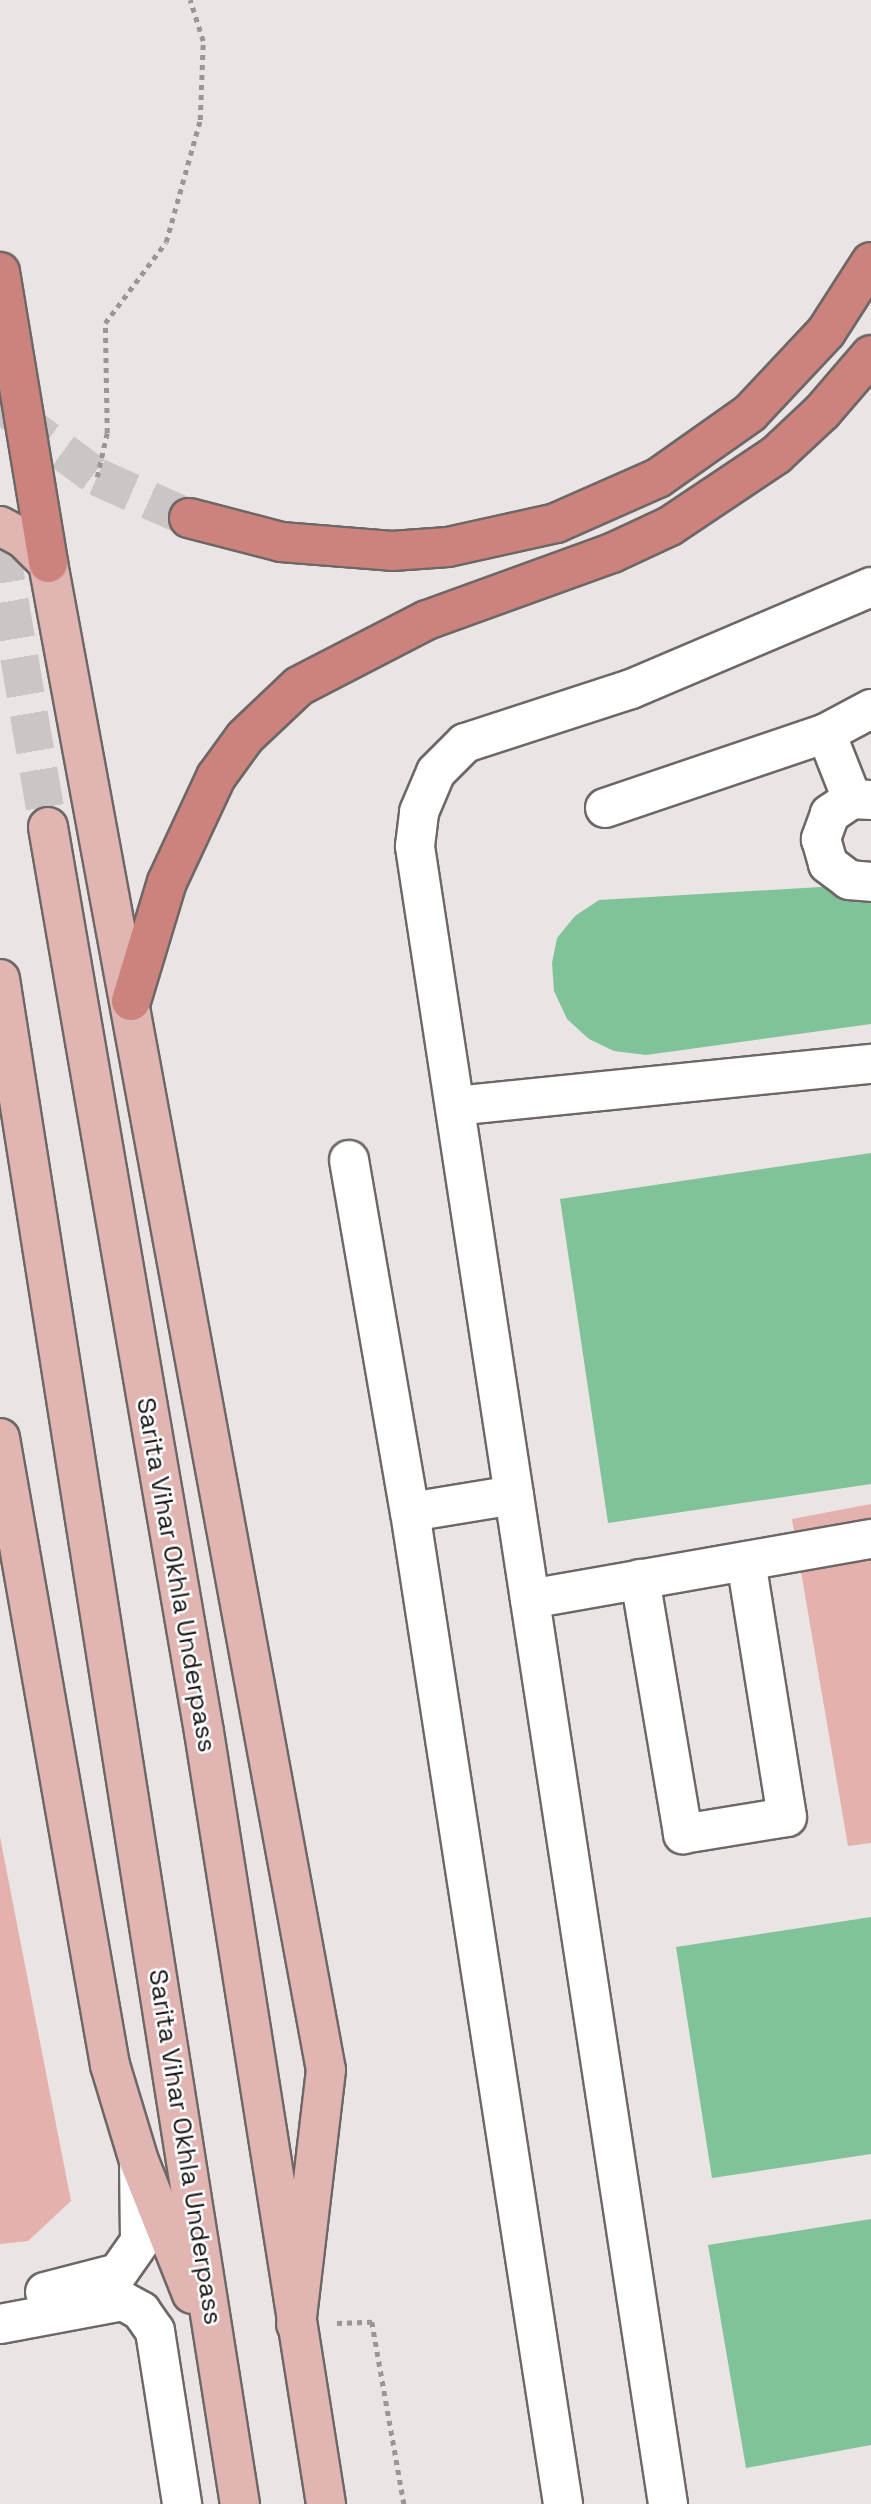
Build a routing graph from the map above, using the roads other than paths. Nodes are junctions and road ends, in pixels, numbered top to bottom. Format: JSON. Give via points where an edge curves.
{"nodes":[{"id":1,"x":871,"y":262,"type":"edge"},
{"id":2,"x":0,"y":272,"type":"edge"},
{"id":3,"x":871,"y":355,"type":"edge"},
{"id":4,"x":189,"y":518,"type":"tunnel mouth"},
{"id":5,"x":0,"y":526,"type":"edge"},
{"id":6,"x":48,"y":563,"type":"junction"},
{"id":7,"x":871,"y":587,"type":"edge"},
{"id":8,"x":871,"y":709,"type":"edge"},
{"id":9,"x":826,"y":733,"type":"junction"},
{"id":10,"x":862,"y":799,"type":"edge"},
{"id":11,"x":605,"y":808,"type":"dead end"},
{"id":12,"x":48,"y":827,"type":"tunnel mouth"},
{"id":13,"x":871,"y":882,"type":"edge"},
{"id":14,"x":0,"y":979,"type":"edge"},
{"id":15,"x":131,"y":1001,"type":"junction"},
{"id":16,"x":871,"y":1064,"type":"edge"},
{"id":17,"x":455,"y":1106,"type":"junction"},
{"id":18,"x":349,"y":1160,"type":"dead end"},
{"id":19,"x":0,"y":1438,"type":"edge"},
{"id":20,"x":514,"y":1495,"type":"junction"},
{"id":21,"x":410,"y":1512,"type":"junction"},
{"id":22,"x":871,"y":1538,"type":"edge"},
{"id":23,"x":746,"y":1561,"type":"junction"},
{"id":24,"x":640,"y":1580,"type":"junction"},
{"id":25,"x":530,"y":1599,"type":"junction"},
{"id":26,"x":139,"y":2161,"type":"junction"},
{"id":27,"x":0,"y":2298,"type":"edge"},
{"id":28,"x":296,"y":2324,"type":"junction"},
{"id":29,"x":0,"y":2325,"type":"edge"},
{"id":30,"x":218,"y":2361,"type":"junction"},
{"id":31,"x":182,"y":2504,"type":"edge"},
{"id":32,"x":240,"y":2504,"type":"edge"},
{"id":33,"x":326,"y":2504,"type":"edge"},
{"id":34,"x":563,"y":2504,"type":"edge"},
{"id":35,"x":668,"y":2504,"type":"edge"}],
"edges":[{"from":1,"to":4,"type":"highway","via":[[826,332],[750,413],[658,478],[556,523],[461,545],[392,551],[281,542]]},
{"from":2,"to":6,"type":"highway"},
{"from":3,"to":15,"type":"highway","via":[[822,412],[776,455],[670,526],[612,553],[427,620],[299,686],[245,737],[216,777],[167,882]]},
{"from":5,"to":6,"type":"main road","via":[[23,538]]},
{"from":6,"to":15,"type":"main road"},
{"from":7,"to":17,"type":"street","via":[[631,689],[466,743],[436,772],[419,812],[415,846]]},
{"from":8,"to":9,"type":"street"},
{"from":9,"to":10,"type":"street"},
{"from":9,"to":11,"type":"street"},
{"from":10,"to":13,"type":"street","via":[[830,814],[821,839],[828,864],[849,880]]},
{"from":12,"to":28,"type":"main road","name":"Sarita Vihar Okhla Underpass","via":[[204,1732]]},
{"from":14,"to":30,"type":"main road","name":"Sarita Vihar Okhla Underpass"},
{"from":15,"to":28,"type":"main road","via":[[326,2070]]},
{"from":16,"to":17,"type":"street"},
{"from":17,"to":20,"type":"street"},
{"from":18,"to":21,"type":"street"},
{"from":19,"to":26,"type":"main road","via":[[110,2065]]},
{"from":20,"to":21,"type":"street"},
{"from":20,"to":25,"type":"street"},
{"from":21,"to":34,"type":"street"},
{"from":22,"to":23,"type":"street"},
{"from":23,"to":24,"type":"street"},
{"from":23,"to":24,"type":"street","via":[[787,1817],[683,1834]]},
{"from":24,"to":25,"type":"street"},
{"from":25,"to":35,"type":"street"},
{"from":26,"to":27,"type":"street","via":[[140,2241],[118,2273],[50,2291]]},
{"from":26,"to":30,"type":"main road"},
{"from":28,"to":33,"type":"main road","name":"Sarita Vihar Okhla Underpass"},
{"from":29,"to":31,"type":"street","via":[[123,2301],[141,2311],[155,2331]]},
{"from":30,"to":32,"type":"main road"}]}
